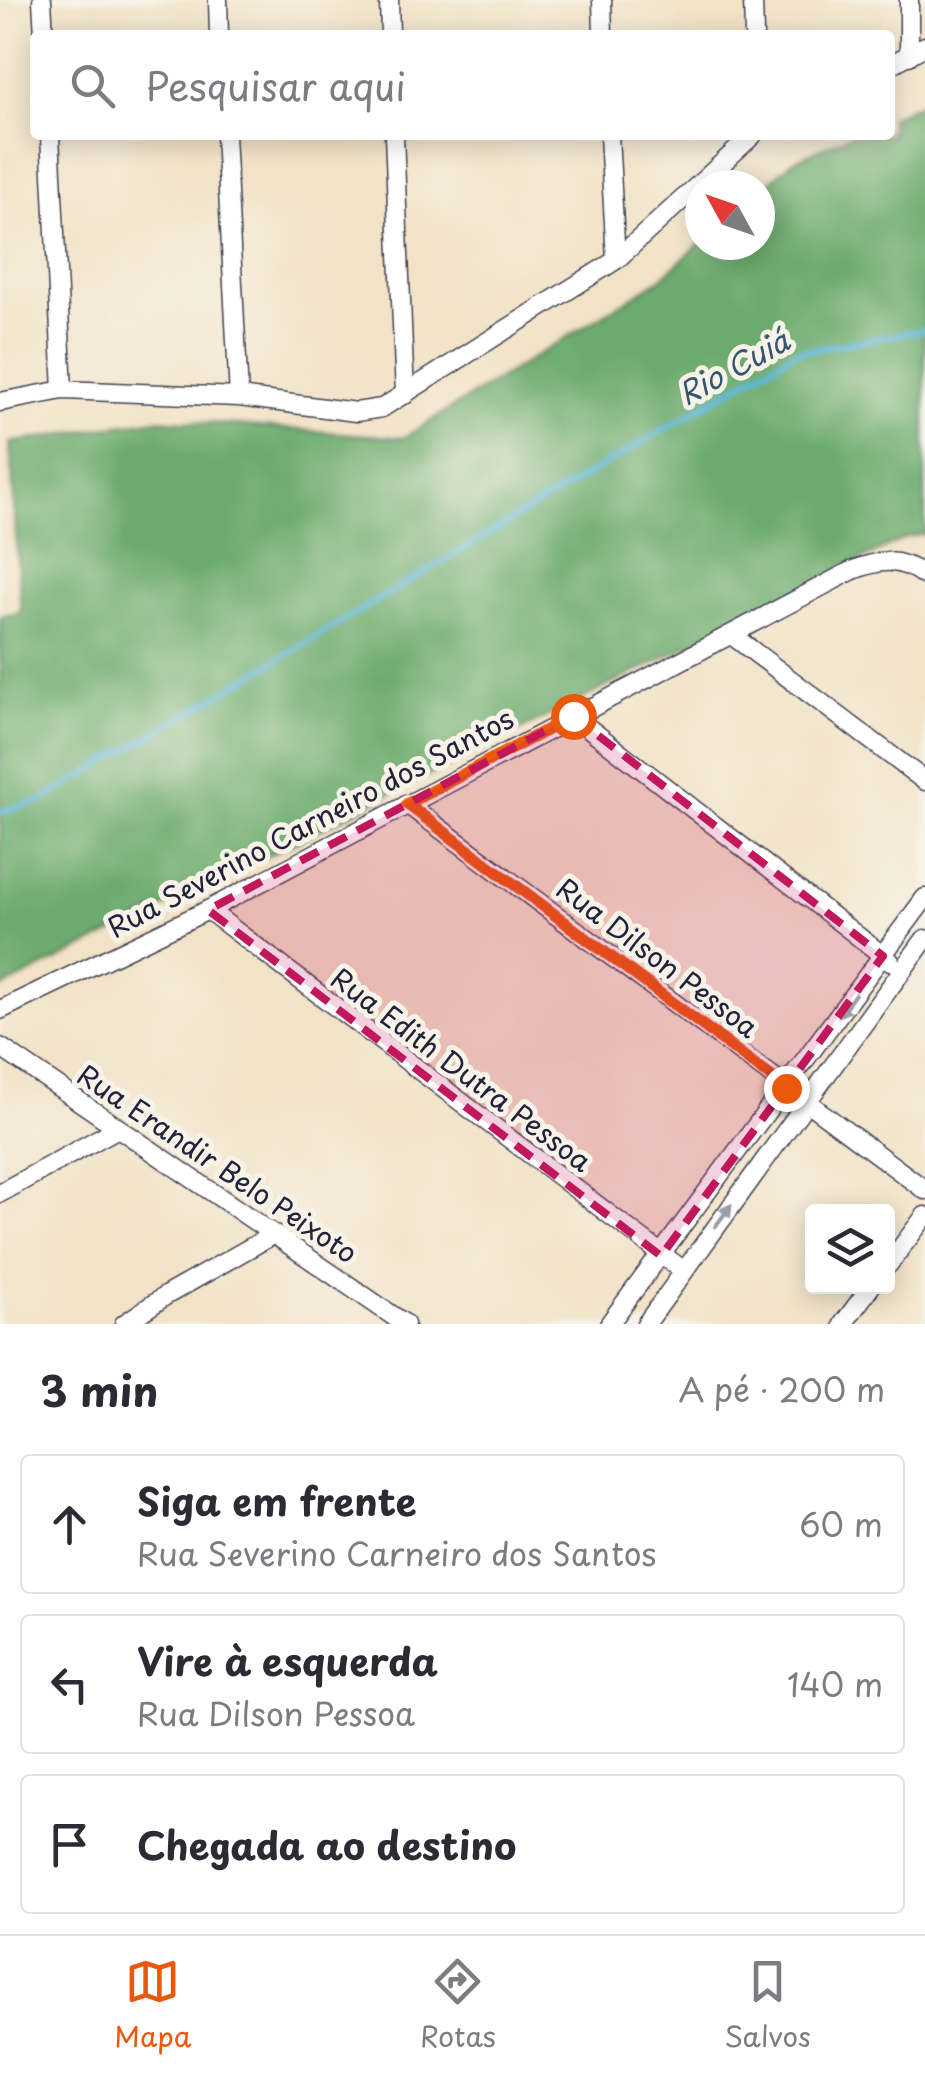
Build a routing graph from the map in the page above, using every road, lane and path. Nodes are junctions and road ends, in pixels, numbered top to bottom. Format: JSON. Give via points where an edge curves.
{"nodes":[{"id":1,"x":42,"y":0,"type":"edge"},
{"id":2,"x":218,"y":0,"type":"edge"},
{"id":3,"x":388,"y":0,"type":"edge"},
{"id":4,"x":602,"y":0,"type":"edge"},
{"id":5,"x":752,"y":0,"type":"edge"},
{"id":6,"x":909,"y":0,"type":"edge"},
{"id":7,"x":44,"y":30,"type":"edge"},
{"id":8,"x":220,"y":30,"type":"edge"},
{"id":9,"x":390,"y":30,"type":"edge"},
{"id":10,"x":604,"y":30,"type":"edge"},
{"id":11,"x":754,"y":30,"type":"edge"},
{"id":12,"x":917,"y":51,"type":"edge"},
{"id":13,"x":50,"y":140,"type":"edge"},
{"id":14,"x":225,"y":140,"type":"edge"},
{"id":15,"x":394,"y":140,"type":"edge"},
{"id":16,"x":609,"y":140,"type":"edge"},
{"id":17,"x":748,"y":140,"type":"edge"},
{"id":18,"x":616,"y":260,"type":"junction"},
{"id":19,"x":63,"y":390,"type":"junction"},
{"id":20,"x":405,"y":395,"type":"junction"},
{"id":21,"x":238,"y":397,"type":"junction"},
{"id":22,"x":0,"y":402,"type":"edge"},
{"id":23,"x":920,"y":572,"type":"edge"},
{"id":24,"x":732,"y":636,"type":"junction"},
{"id":25,"x":573,"y":716,"type":"junction"},
{"id":26,"x":925,"y":781,"type":"edge"},
{"id":27,"x":407,"y":804,"type":"junction"},
{"id":28,"x":925,"y":898,"type":"edge"},
{"id":29,"x":208,"y":910,"type":"junction"},
{"id":30,"x":925,"y":939,"type":"edge"},
{"id":31,"x":882,"y":956,"type":"junction"},
{"id":32,"x":903,"y":970,"type":"junction"},
{"id":33,"x":0,"y":1010,"type":"edge"},
{"id":34,"x":0,"y":1046,"type":"edge"},
{"id":35,"x":786,"y":1088,"type":"junction"},
{"id":36,"x":805,"y":1102,"type":"junction"},
{"id":37,"x":118,"y":1128,"type":"junction"},
{"id":38,"x":925,"y":1190,"type":"edge"},
{"id":39,"x":0,"y":1193,"type":"edge"},
{"id":40,"x":925,"y":1216,"type":"edge"},
{"id":41,"x":274,"y":1234,"type":"junction"},
{"id":42,"x":661,"y":1256,"type":"junction"},
{"id":43,"x":895,"y":1256,"type":"edge"},
{"id":44,"x":684,"y":1271,"type":"junction"},
{"id":45,"x":865,"y":1294,"type":"edge"},
{"id":46,"x":124,"y":1324,"type":"edge"},
{"id":47,"x":405,"y":1324,"type":"edge"},
{"id":48,"x":609,"y":1324,"type":"edge"},
{"id":49,"x":646,"y":1324,"type":"edge"},
{"id":50,"x":842,"y":1324,"type":"edge"}],
"edges":[{"from":1,"to":7,"type":"street"},
{"from":2,"to":8,"type":"street"},
{"from":3,"to":9,"type":"street"},
{"from":4,"to":10,"type":"street"},
{"from":5,"to":11,"type":"street"},
{"from":6,"to":12,"type":"street"},
{"from":13,"to":19,"type":"street"},
{"from":14,"to":21,"type":"street"},
{"from":15,"to":20,"type":"street"},
{"from":16,"to":18,"type":"street"},
{"from":17,"to":18,"type":"street"},
{"from":18,"to":20,"type":"street"},
{"from":19,"to":21,"type":"street"},
{"from":19,"to":22,"type":"street"},
{"from":20,"to":21,"type":"street","via":[[356,412]]},
{"from":23,"to":24,"type":"street","name":"Rua Severino Carneiro dos Santos","via":[[899,560],[872,562]]},
{"from":24,"to":25,"type":"street","name":"Rua Severino Carneiro dos Santos"},
{"from":24,"to":26,"type":"street"},
{"from":25,"to":27,"type":"street","name":"Rua Severino Carneiro dos Santos"},
{"from":25,"to":31,"type":"street"},
{"from":27,"to":29,"type":"street","name":"Rua Severino Carneiro dos Santos"},
{"from":27,"to":35,"type":"street","name":"Rua Dilson Pessoa"},
{"from":28,"to":31,"type":"street"},
{"from":29,"to":33,"type":"street","name":"Rua Severino Carneiro dos Santos"},
{"from":29,"to":42,"type":"street","name":"Rua Edith Dutra Pessoa"},
{"from":30,"to":32,"type":"street"},
{"from":31,"to":32,"type":"street"},
{"from":31,"to":35,"type":"street","one_way":true},
{"from":32,"to":36,"type":"street"},
{"from":34,"to":37,"type":"street","name":"Rua Erandir Belo Peixoto"},
{"from":35,"to":36,"type":"street","name":"Rua Dilson Pessoa"},
{"from":35,"to":42,"type":"street"},
{"from":36,"to":38,"type":"street","name":"Rua Dilson Pessoa"},
{"from":44,"to":36,"type":"street","one_way":true},
{"from":37,"to":39,"type":"street"},
{"from":37,"to":41,"type":"street","name":"Rua Erandir Belo Peixoto"},
{"from":40,"to":43,"type":"street"},
{"from":41,"to":46,"type":"street"},
{"from":41,"to":47,"type":"street","name":"Rua Erandir Belo Peixoto"},
{"from":42,"to":44,"type":"street","name":"Rua Edith Dutra Pessoa"},
{"from":42,"to":48,"type":"street"},
{"from":44,"to":49,"type":"street"},
{"from":45,"to":50,"type":"street"}]}
